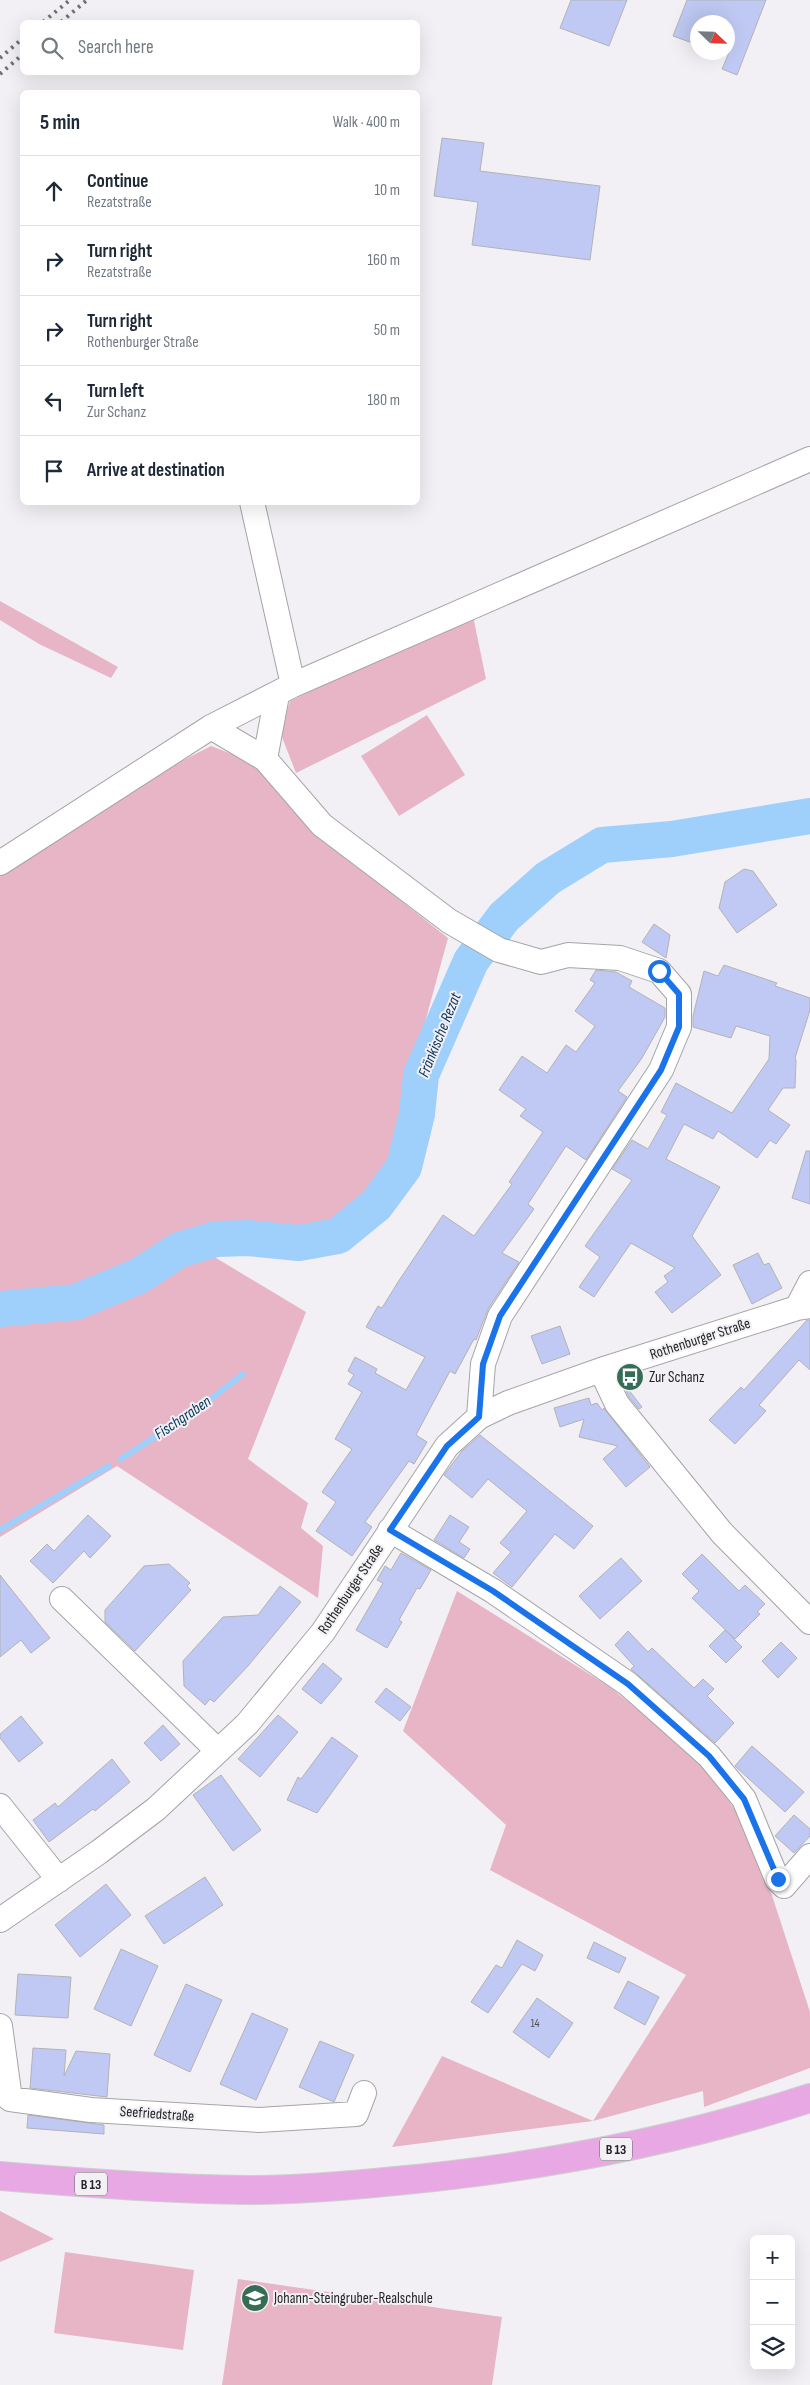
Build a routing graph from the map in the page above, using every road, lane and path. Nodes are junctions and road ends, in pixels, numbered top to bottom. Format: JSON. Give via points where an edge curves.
{"nodes":[{"id":1,"x":810,"y":459,"type":"edge"},
{"id":2,"x":253,"y":505,"type":"edge"},
{"id":3,"x":285,"y":690,"type":"junction"},
{"id":4,"x":211,"y":727,"type":"junction"},
{"id":5,"x":266,"y":759,"type":"junction"},
{"id":6,"x":0,"y":863,"type":"edge"},
{"id":7,"x":810,"y":1283,"type":"edge"},
{"id":8,"x":803,"y":1307,"type":"edge"},
{"id":9,"x":601,"y":1370,"type":"junction"},
{"id":10,"x":479,"y":1417,"type":"junction"},
{"id":11,"x":390,"y":1530,"type":"junction"},
{"id":12,"x":62,"y":1599,"type":"dead end"},
{"id":13,"x":810,"y":1622,"type":"edge"},
{"id":14,"x":218,"y":1751,"type":"junction"},
{"id":15,"x":0,"y":1806,"type":"edge"},
{"id":16,"x":810,"y":1856,"type":"edge"},
{"id":17,"x":59,"y":1880,"type":"junction"},
{"id":18,"x":0,"y":1920,"type":"edge"},
{"id":19,"x":0,"y":2026,"type":"edge"},
{"id":20,"x":364,"y":2093,"type":"dead end"},
{"id":21,"x":810,"y":2098,"type":"edge"},
{"id":22,"x":0,"y":2176,"type":"edge"}],
"edges":[{"from":1,"to":3,"type":"street"},
{"from":2,"to":3,"type":"street"},
{"from":3,"to":4,"type":"street"},
{"from":3,"to":5,"type":"street"},
{"from":4,"to":5,"type":"street"},
{"from":4,"to":6,"type":"street"},
{"from":5,"to":10,"type":"street","via":[[322,825],[449,921],[499,950],[541,962],[568,956],[620,958],[659,971],[679,994],[679,1027],[661,1070],[500,1316],[483,1364]]},
{"from":7,"to":8,"type":"street"},
{"from":8,"to":9,"type":"street","name":"Rothenburger Straße"},
{"from":9,"to":10,"type":"street","name":"Rothenburger Straße","via":[[508,1403]]},
{"from":9,"to":13,"type":"street","via":[[616,1404],[716,1525]]},
{"from":10,"to":11,"type":"street","name":"Rothenburger Straße","via":[[447,1446]]},
{"from":11,"to":14,"type":"street","name":"Rothenburger Straße","via":[[323,1632],[247,1724]]},
{"from":11,"to":16,"type":"street","via":[[493,1591],[628,1684],[709,1756],[744,1799],[778,1879],[784,1886]]},
{"from":12,"to":14,"type":"street"},
{"from":14,"to":17,"type":"street","name":"Rothenburger Straße","via":[[156,1809]]},
{"from":15,"to":17,"type":"street"},
{"from":17,"to":18,"type":"street","name":"Rothenburger Straße"},
{"from":19,"to":20,"type":"street","name":"Seefriedstraße","via":[[10,2099],[91,2110],[259,2120],[356,2114]]},
{"from":21,"to":22,"type":"main road","number":"B 13","via":[[637,2145],[500,2170],[418,2179],[249,2190],[87,2184]]}]}
